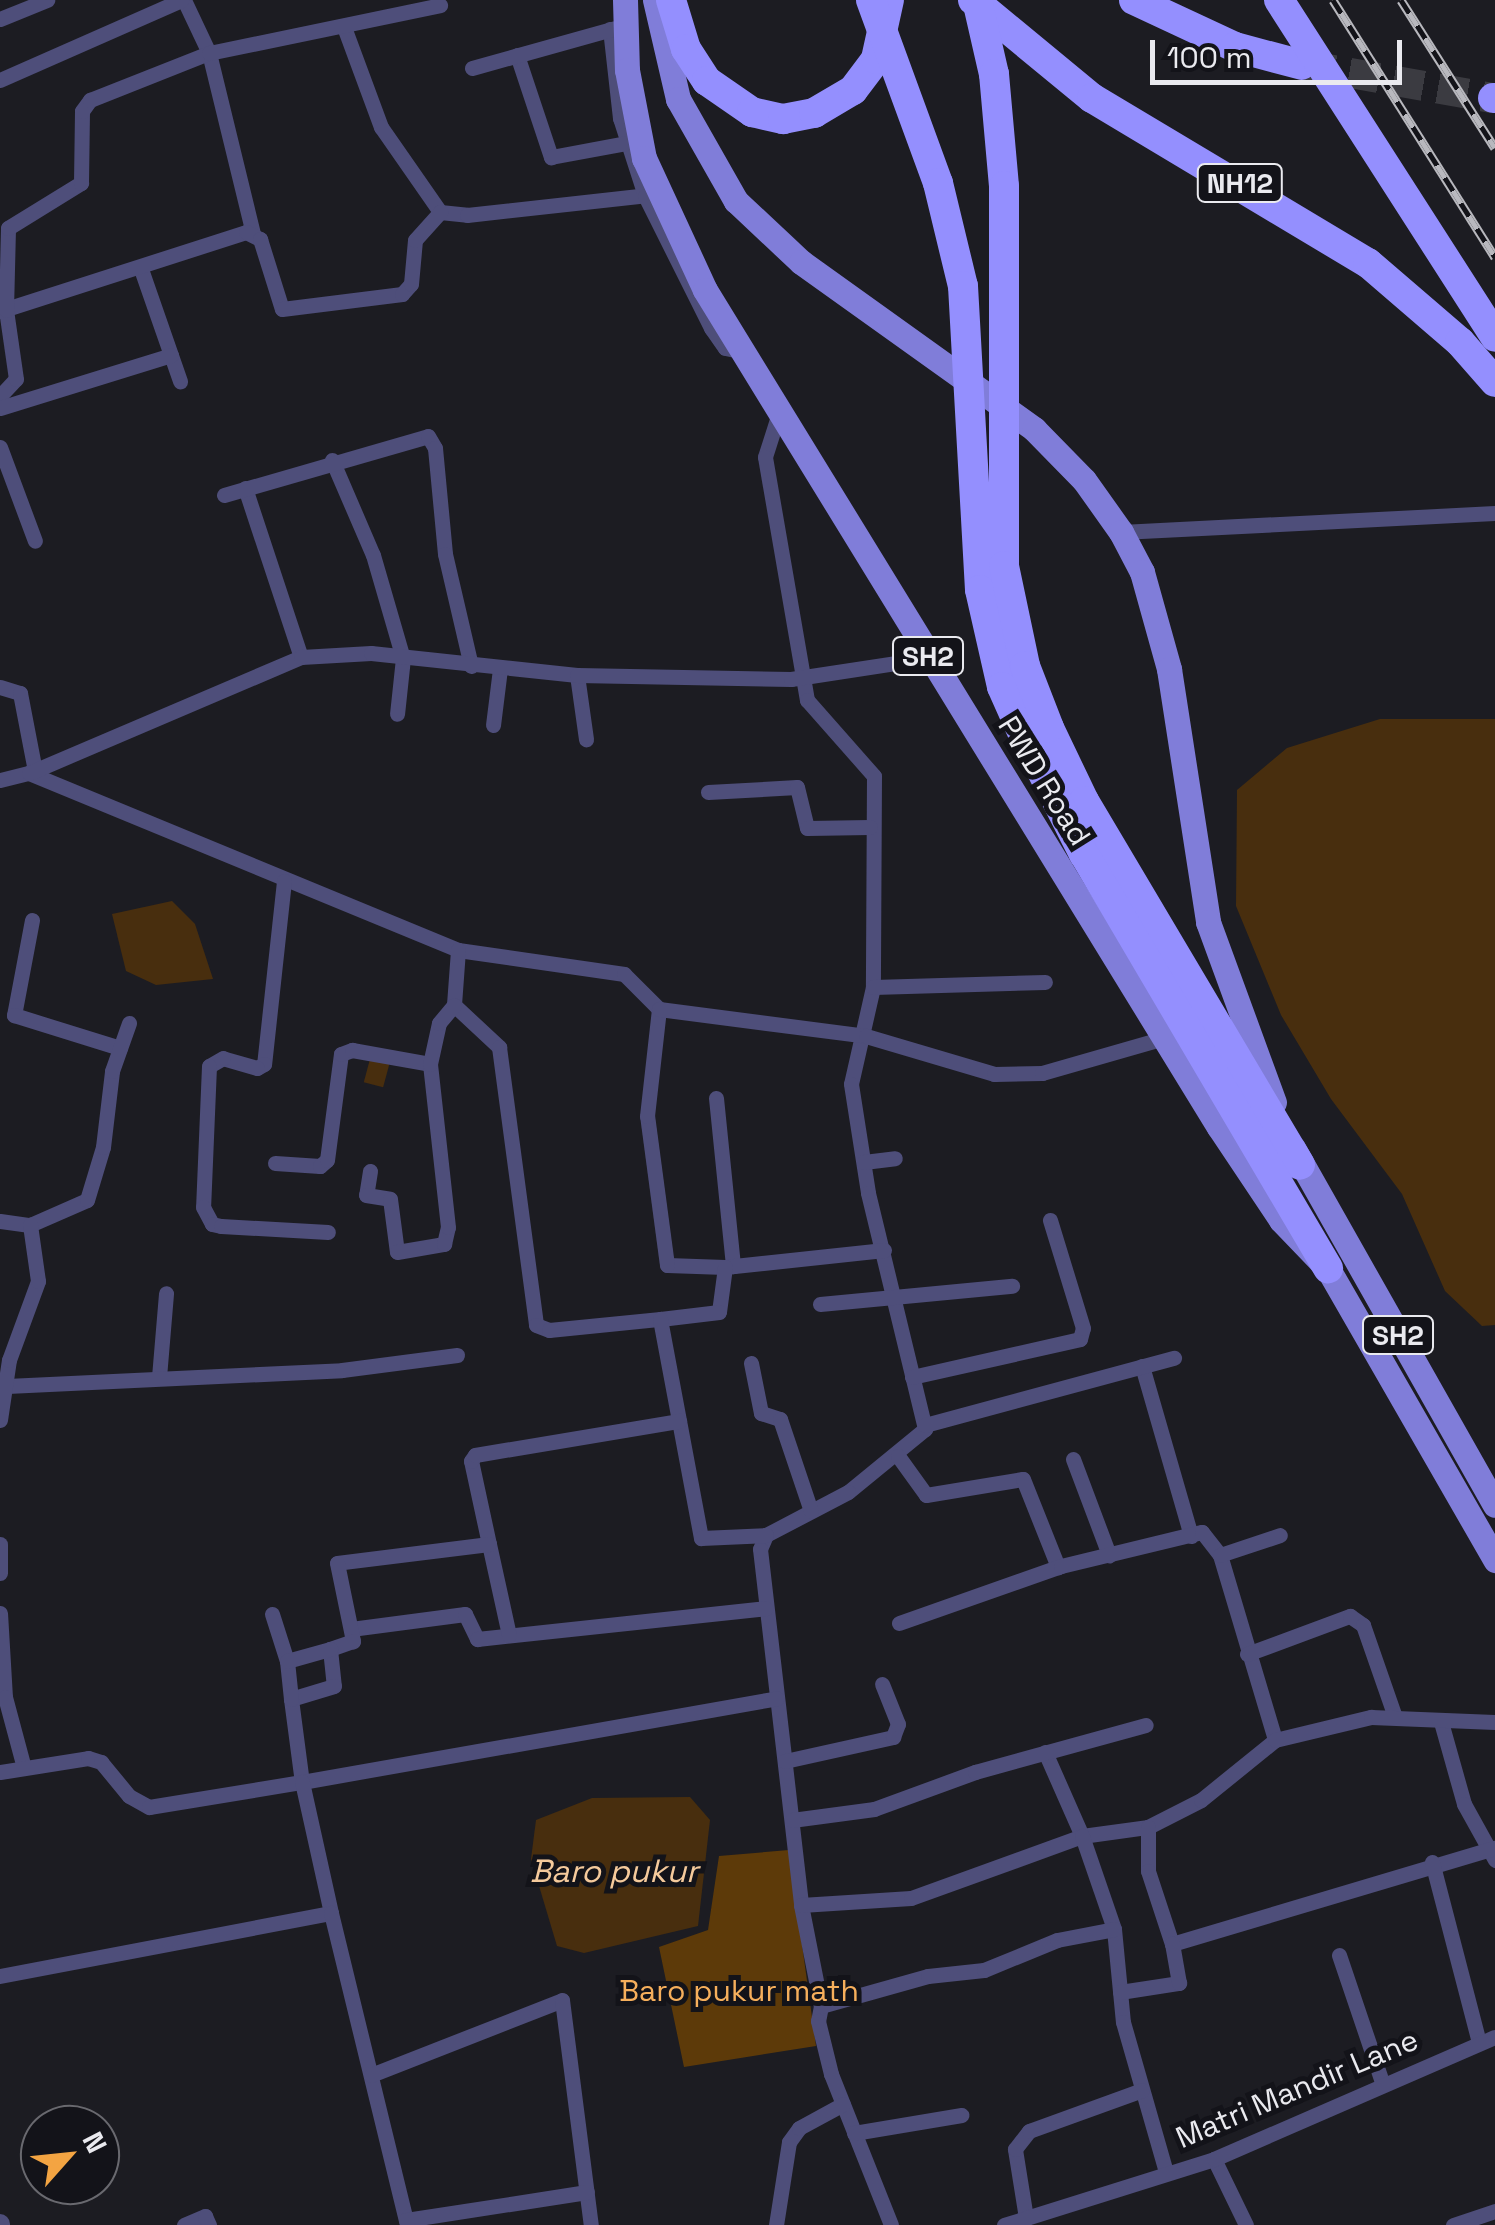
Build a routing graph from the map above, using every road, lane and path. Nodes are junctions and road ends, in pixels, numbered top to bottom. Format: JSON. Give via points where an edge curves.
{"nodes":[{"id":1,"x":47,"y":0,"type":"edge"},
{"id":2,"x":182,"y":0,"type":"edge"},
{"id":3,"x":655,"y":0,"type":"edge"},
{"id":4,"x":671,"y":0,"type":"edge"},
{"id":5,"x":871,"y":0,"type":"edge"},
{"id":6,"x":890,"y":0,"type":"edge"},
{"id":7,"x":975,"y":0,"type":"edge"},
{"id":8,"x":1134,"y":0,"type":"edge"},
{"id":9,"x":1279,"y":0,"type":"edge"},
{"id":10,"x":440,"y":5,"type":"dead end"},
{"id":11,"x":0,"y":18,"type":"edge"},
{"id":12,"x":620,"y":18,"type":"edge"},
{"id":13,"x":344,"y":26,"type":"junction"},
{"id":14,"x":209,"y":53,"type":"junction"},
{"id":15,"x":517,"y":55,"type":"junction"},
{"id":16,"x":1302,"y":64,"type":"tunnel mouth"},
{"id":17,"x":472,"y":68,"type":"dead end"},
{"id":18,"x":0,"y":80,"type":"edge"},
{"id":19,"x":626,"y":143,"type":"junction"},
{"id":20,"x":651,"y":195,"type":"junction"},
{"id":21,"x":440,"y":212,"type":"junction"},
{"id":22,"x":254,"y":233,"type":"junction"},
{"id":23,"x":141,"y":269,"type":"junction"},
{"id":24,"x":3,"y":310,"type":"edge"},
{"id":25,"x":1495,"y":337,"type":"edge"},
{"id":26,"x":171,"y":355,"type":"junction"},
{"id":27,"x":180,"y":381,"type":"dead end"},
{"id":28,"x":1495,"y":382,"type":"edge"},
{"id":29,"x":0,"y":396,"type":"edge"},
{"id":30,"x":0,"y":408,"type":"edge"},
{"id":31,"x":779,"y":413,"type":"junction"},
{"id":32,"x":0,"y":447,"type":"edge"},
{"id":33,"x":332,"y":460,"type":"junction"},
{"id":34,"x":245,"y":488,"type":"junction"},
{"id":35,"x":224,"y":495,"type":"dead end"},
{"id":36,"x":1495,"y":512,"type":"edge"},
{"id":37,"x":1121,"y":532,"type":"junction"},
{"id":38,"x":35,"y":542,"type":"dead end"},
{"id":39,"x":301,"y":658,"type":"junction"},
{"id":40,"x":403,"y":658,"type":"junction"},
{"id":41,"x":929,"y":658,"type":"junction"},
{"id":42,"x":471,"y":666,"type":"junction"},
{"id":43,"x":500,"y":669,"type":"junction"},
{"id":44,"x":577,"y":675,"type":"junction"},
{"id":45,"x":805,"y":678,"type":"junction"},
{"id":46,"x":0,"y":687,"type":"edge"},
{"id":47,"x":398,"y":714,"type":"dead end"},
{"id":48,"x":493,"y":724,"type":"dead end"},
{"id":49,"x":1036,"y":731,"type":"junction"},
{"id":50,"x":586,"y":740,"type":"dead end"},
{"id":51,"x":32,"y":772,"type":"junction"},
{"id":52,"x":0,"y":780,"type":"edge"},
{"id":53,"x":708,"y":792,"type":"dead end"},
{"id":54,"x":870,"y":827,"type":"junction"},
{"id":55,"x":284,"y":882,"type":"junction"},
{"id":56,"x":32,"y":920,"type":"dead end"},
{"id":57,"x":458,"y":950,"type":"junction"},
{"id":58,"x":1045,"y":982,"type":"dead end"},
{"id":59,"x":873,"y":987,"type":"junction"},
{"id":60,"x":454,"y":1006,"type":"junction"},
{"id":61,"x":658,"y":1009,"type":"junction"},
{"id":62,"x":128,"y":1024,"type":"dead end"},
{"id":63,"x":866,"y":1036,"type":"junction"},
{"id":64,"x":1164,"y":1038,"type":"junction"},
{"id":65,"x":120,"y":1048,"type":"junction"},
{"id":66,"x":430,"y":1064,"type":"junction"},
{"id":67,"x":716,"y":1098,"type":"dead end"},
{"id":68,"x":895,"y":1158,"type":"dead end"},
{"id":69,"x":864,"y":1162,"type":"junction"},
{"id":70,"x":275,"y":1163,"type":"dead end"},
{"id":71,"x":1300,"y":1165,"type":"junction"},
{"id":72,"x":370,"y":1171,"type":"dead end"},
{"id":73,"x":1050,"y":1220,"type":"dead end"},
{"id":74,"x":0,"y":1222,"type":"edge"},
{"id":75,"x":30,"y":1225,"type":"junction"},
{"id":76,"x":328,"y":1232,"type":"dead end"},
{"id":77,"x":884,"y":1250,"type":"junction"},
{"id":78,"x":729,"y":1266,"type":"junction"},
{"id":79,"x":1328,"y":1269,"type":"junction"},
{"id":80,"x":1012,"y":1286,"type":"dead end"},
{"id":81,"x":166,"y":1293,"type":"dead end"},
{"id":82,"x":895,"y":1300,"type":"junction"},
{"id":83,"x":820,"y":1304,"type":"dead end"},
{"id":84,"x":660,"y":1319,"type":"junction"},
{"id":85,"x":457,"y":1355,"type":"dead end"},
{"id":86,"x":1174,"y":1358,"type":"dead end"},
{"id":87,"x":751,"y":1363,"type":"dead end"},
{"id":88,"x":1142,"y":1366,"type":"junction"},
{"id":89,"x":160,"y":1376,"type":"junction"},
{"id":90,"x":912,"y":1378,"type":"junction"},
{"id":91,"x":7,"y":1386,"type":"junction"},
{"id":92,"x":0,"y":1420,"type":"edge"},
{"id":93,"x":679,"y":1421,"type":"junction"},
{"id":94,"x":925,"y":1426,"type":"junction"},
{"id":95,"x":898,"y":1456,"type":"junction"},
{"id":96,"x":1073,"y":1459,"type":"dead end"},
{"id":97,"x":1495,"y":1505,"type":"edge"},
{"id":98,"x":811,"y":1511,"type":"junction"},
{"id":99,"x":766,"y":1535,"type":"junction"},
{"id":100,"x":1280,"y":1535,"type":"dead end"},
{"id":101,"x":1191,"y":1536,"type":"junction"},
{"id":102,"x":0,"y":1544,"type":"edge"},
{"id":103,"x":489,"y":1544,"type":"junction"},
{"id":104,"x":1220,"y":1554,"type":"junction"},
{"id":105,"x":1109,"y":1555,"type":"junction"},
{"id":106,"x":1495,"y":1560,"type":"edge"},
{"id":107,"x":1058,"y":1566,"type":"junction"},
{"id":108,"x":0,"y":1572,"type":"edge"},
{"id":109,"x":765,"y":1608,"type":"junction"},
{"id":110,"x":0,"y":1612,"type":"edge"},
{"id":111,"x":272,"y":1614,"type":"dead end"},
{"id":112,"x":899,"y":1624,"type":"dead end"},
{"id":113,"x":351,"y":1629,"type":"junction"},
{"id":114,"x":509,"y":1635,"type":"junction"},
{"id":115,"x":330,"y":1649,"type":"junction"},
{"id":116,"x":1247,"y":1654,"type":"junction"},
{"id":117,"x":287,"y":1660,"type":"junction"},
{"id":118,"x":882,"y":1684,"type":"dead end"},
{"id":119,"x":777,"y":1698,"type":"junction"},
{"id":120,"x":291,"y":1699,"type":"junction"},
{"id":121,"x":1395,"y":1717,"type":"junction"},
{"id":122,"x":1442,"y":1722,"type":"junction"},
{"id":123,"x":1495,"y":1722,"type":"edge"},
{"id":124,"x":1146,"y":1725,"type":"dead end"},
{"id":125,"x":1275,"y":1740,"type":"junction"},
{"id":126,"x":1045,"y":1752,"type":"junction"},
{"id":127,"x":785,"y":1761,"type":"junction"},
{"id":128,"x":23,"y":1764,"type":"junction"},
{"id":129,"x":0,"y":1772,"type":"edge"},
{"id":130,"x":302,"y":1782,"type":"junction"},
{"id":131,"x":792,"y":1820,"type":"junction"},
{"id":132,"x":1148,"y":1828,"type":"junction"},
{"id":133,"x":1082,"y":1836,"type":"junction"},
{"id":134,"x":1494,"y":1852,"type":"edge"},
{"id":135,"x":1432,"y":1862,"type":"junction"},
{"id":136,"x":801,"y":1905,"type":"junction"},
{"id":137,"x":331,"y":1913,"type":"junction"},
{"id":138,"x":1114,"y":1929,"type":"junction"},
{"id":139,"x":1172,"y":1944,"type":"junction"},
{"id":140,"x":1339,"y":1955,"type":"dead end"},
{"id":141,"x":0,"y":1976,"type":"edge"},
{"id":142,"x":1120,"y":1992,"type":"junction"},
{"id":143,"x":821,"y":2006,"type":"junction"},
{"id":144,"x":1487,"y":2040,"type":"edge"},
{"id":145,"x":370,"y":2074,"type":"junction"},
{"id":146,"x":1383,"y":2085,"type":"junction"},
{"id":147,"x":1142,"y":2090,"type":"junction"},
{"id":148,"x":843,"y":2104,"type":"junction"},
{"id":149,"x":962,"y":2115,"type":"dead end"},
{"id":150,"x":854,"y":2133,"type":"junction"},
{"id":151,"x":1214,"y":2160,"type":"junction"},
{"id":152,"x":1166,"y":2172,"type":"junction"},
{"id":153,"x":587,"y":2192,"type":"junction"},
{"id":154,"x":1495,"y":2212,"type":"edge"},
{"id":155,"x":1026,"y":2218,"type":"junction"},
{"id":156,"x":406,"y":2222,"type":"edge"},
{"id":157,"x":184,"y":2225,"type":"edge"},
{"id":158,"x":209,"y":2225,"type":"edge"},
{"id":159,"x":591,"y":2225,"type":"edge"},
{"id":160,"x":776,"y":2225,"type":"edge"},
{"id":161,"x":891,"y":2225,"type":"edge"},
{"id":162,"x":1004,"y":2225,"type":"edge"},
{"id":163,"x":1246,"y":2225,"type":"edge"},
{"id":164,"x":1453,"y":2225,"type":"edge"}],
"edges":[{"from":1,"to":11,"type":"street"},
{"from":2,"to":14,"type":"street"},
{"from":2,"to":18,"type":"street"},
{"from":3,"to":37,"type":"main road","number":"SH2","via":[[678,99],[736,200],[801,262],[1034,429],[1084,480]]},
{"from":4,"to":6,"type":"highway","via":[[686,49],[706,81],[752,112],[783,119],[814,114],[853,90],[876,59]]},
{"from":5,"to":49,"type":"highway","bridge":true,"via":[[924,138],[963,286],[980,590],[1002,687]]},
{"from":7,"to":28,"type":"highway","number":"NH12","via":[[1092,98],[1368,263],[1460,342]]},
{"from":7,"to":49,"type":"highway","bridge":true,"via":[[994,74],[1004,186],[1004,566]]},
{"from":8,"to":16,"type":"highway","via":[[1235,48]]},
{"from":9,"to":25,"type":"highway"},
{"from":10,"to":13,"type":"street"},
{"from":12,"to":15,"type":"street"},
{"from":12,"to":19,"type":"street"},
{"from":12,"to":20,"type":"main road","name":"PWD Road","number":"SH2"},
{"from":13,"to":14,"type":"street"},
{"from":13,"to":21,"type":"street","via":[[381,128]]},
{"from":14,"to":22,"type":"street"},
{"from":14,"to":24,"type":"street","via":[[90,100],[82,111],[81,183],[8,228]]},
{"from":15,"to":17,"type":"street"},
{"from":15,"to":19,"type":"street","via":[[551,157]]},
{"from":19,"to":20,"type":"street"},
{"from":20,"to":21,"type":"street","via":[[467,215]]},
{"from":20,"to":31,"type":"main road","name":"PWD Road","number":"SH2"},
{"from":21,"to":22,"type":"street","via":[[415,240],[411,284],[402,294],[288,310],[277,304]]},
{"from":22,"to":23,"type":"street"},
{"from":23,"to":24,"type":"street"},
{"from":23,"to":26,"type":"street"},
{"from":24,"to":29,"type":"street","via":[[16,379]]},
{"from":26,"to":27,"type":"street"},
{"from":26,"to":30,"type":"street"},
{"from":31,"to":41,"type":"main road","name":"PWD Road","number":"SH2"},
{"from":31,"to":45,"type":"street","via":[[765,457]]},
{"from":32,"to":38,"type":"street"},
{"from":33,"to":34,"type":"street"},
{"from":33,"to":40,"type":"street","via":[[373,555]]},
{"from":33,"to":42,"type":"street","via":[[420,435],[432,440],[444,554]]},
{"from":34,"to":35,"type":"street"},
{"from":34,"to":39,"type":"street"},
{"from":36,"to":37,"type":"street"},
{"from":37,"to":71,"type":"main road","number":"SH2","via":[[1142,572],[1169,669],[1208,922]]},
{"from":39,"to":40,"type":"street"},
{"from":39,"to":51,"type":"street"},
{"from":40,"to":42,"type":"street"},
{"from":40,"to":47,"type":"street"},
{"from":41,"to":45,"type":"street"},
{"from":41,"to":64,"type":"main road","name":"PWD Road","number":"SH2"},
{"from":42,"to":43,"type":"street"},
{"from":43,"to":44,"type":"street"},
{"from":43,"to":48,"type":"street"},
{"from":44,"to":45,"type":"street"},
{"from":44,"to":50,"type":"street"},
{"from":45,"to":54,"type":"street","via":[[816,718],[874,776]]},
{"from":46,"to":51,"type":"street","via":[[20,694]]},
{"from":49,"to":71,"type":"highway"},
{"from":49,"to":79,"type":"highway","via":[[1084,854]]},
{"from":51,"to":52,"type":"street"},
{"from":51,"to":55,"type":"street"},
{"from":53,"to":54,"type":"street","via":[[796,788],[807,828]]},
{"from":54,"to":59,"type":"street"},
{"from":55,"to":57,"type":"street"},
{"from":55,"to":76,"type":"street","via":[[264,1064],[223,1058],[209,1066],[204,1208],[212,1224],[221,1226]]},
{"from":56,"to":65,"type":"street","via":[[14,1015]]},
{"from":57,"to":60,"type":"street"},
{"from":57,"to":61,"type":"street","via":[[624,974]]},
{"from":58,"to":59,"type":"street"},
{"from":59,"to":63,"type":"street"},
{"from":60,"to":66,"type":"street","via":[[440,1023]]},
{"from":60,"to":84,"type":"street","via":[[498,1048],[536,1325],[550,1330]]},
{"from":61,"to":63,"type":"street"},
{"from":61,"to":78,"type":"street","via":[[646,1116],[664,1258],[673,1267]]},
{"from":62,"to":65,"type":"street"},
{"from":63,"to":64,"type":"street","via":[[973,1070],[1014,1074],[1042,1073]]},
{"from":63,"to":69,"type":"street","via":[[851,1084]]},
{"from":64,"to":79,"type":"main road","name":"PWD Road","number":"SH2","via":[[1281,1220]]},
{"from":65,"to":75,"type":"street","via":[[87,1200]]},
{"from":66,"to":70,"type":"street","via":[[352,1050],[341,1054],[327,1160],[320,1166]]},
{"from":66,"to":72,"type":"street","via":[[448,1240],[397,1252],[390,1200],[366,1195]]},
{"from":67,"to":78,"type":"street"},
{"from":68,"to":69,"type":"street"},
{"from":69,"to":77,"type":"street"},
{"from":71,"to":97,"type":"main road","number":"SH2"},
{"from":73,"to":90,"type":"street","via":[[1084,1328],[1080,1339]]},
{"from":74,"to":75,"type":"street"},
{"from":75,"to":91,"type":"street","via":[[38,1281],[8,1360]]},
{"from":77,"to":78,"type":"street"},
{"from":77,"to":82,"type":"street"},
{"from":78,"to":84,"type":"street","via":[[719,1312]]},
{"from":79,"to":106,"type":"main road","name":"PWD Road","number":"SH2"},
{"from":80,"to":82,"type":"street"},
{"from":81,"to":89,"type":"street"},
{"from":82,"to":83,"type":"street"},
{"from":82,"to":90,"type":"street"},
{"from":84,"to":93,"type":"street"},
{"from":85,"to":89,"type":"street","via":[[342,1370]]},
{"from":86,"to":88,"type":"street"},
{"from":87,"to":98,"type":"street","via":[[761,1412],[780,1419]]},
{"from":88,"to":94,"type":"street"},
{"from":88,"to":101,"type":"street"},
{"from":89,"to":91,"type":"street"},
{"from":90,"to":94,"type":"street"},
{"from":91,"to":92,"type":"street"},
{"from":93,"to":99,"type":"street","via":[[701,1538]]},
{"from":93,"to":103,"type":"street","via":[[476,1455],[471,1462]]},
{"from":94,"to":95,"type":"street","via":[[924,1436]]},
{"from":95,"to":98,"type":"street"},
{"from":95,"to":107,"type":"street","via":[[926,1495],[1022,1479]]},
{"from":96,"to":105,"type":"street"},
{"from":98,"to":99,"type":"street"},
{"from":99,"to":109,"type":"street","via":[[760,1549]]},
{"from":100,"to":104,"type":"street"},
{"from":101,"to":104,"type":"street","via":[[1206,1532]]},
{"from":101,"to":105,"type":"street"},
{"from":102,"to":108,"type":"street"},
{"from":103,"to":113,"type":"street","via":[[342,1560],[337,1571]]},
{"from":103,"to":114,"type":"street"},
{"from":104,"to":116,"type":"street"},
{"from":105,"to":107,"type":"street"},
{"from":107,"to":112,"type":"street"},
{"from":109,"to":114,"type":"street"},
{"from":109,"to":119,"type":"street"},
{"from":110,"to":128,"type":"street","via":[[6,1697]]},
{"from":111,"to":117,"type":"street"},
{"from":113,"to":114,"type":"street","via":[[465,1614],[477,1639]]},
{"from":113,"to":115,"type":"street","via":[[351,1644]]},
{"from":115,"to":117,"type":"street"},
{"from":115,"to":120,"type":"street","via":[[334,1686]]},
{"from":116,"to":121,"type":"street","via":[[1350,1616],[1362,1625]]},
{"from":116,"to":125,"type":"street"},
{"from":117,"to":120,"type":"street"},
{"from":118,"to":127,"type":"street","via":[[898,1724],[893,1736]]},
{"from":119,"to":127,"type":"street"},
{"from":119,"to":130,"type":"street"},
{"from":120,"to":130,"type":"street"},
{"from":121,"to":122,"type":"street"},
{"from":121,"to":125,"type":"street"},
{"from":122,"to":123,"type":"street"},
{"from":122,"to":134,"type":"street","via":[[1464,1804]]},
{"from":124,"to":126,"type":"street"},
{"from":125,"to":132,"type":"street","via":[[1201,1800]]},
{"from":126,"to":131,"type":"street","via":[[874,1810]]},
{"from":126,"to":133,"type":"street"},
{"from":127,"to":131,"type":"street"},
{"from":128,"to":129,"type":"street"},
{"from":128,"to":130,"type":"street","via":[[101,1762],[129,1796],[149,1807]]},
{"from":130,"to":137,"type":"street"},
{"from":131,"to":136,"type":"street"},
{"from":132,"to":133,"type":"street"},
{"from":132,"to":139,"type":"street","via":[[1148,1870]]},
{"from":133,"to":136,"type":"street","via":[[911,1898]]},
{"from":133,"to":138,"type":"street"},
{"from":134,"to":135,"type":"street"},
{"from":135,"to":139,"type":"street"},
{"from":135,"to":144,"type":"street"},
{"from":136,"to":143,"type":"street"},
{"from":137,"to":141,"type":"street"},
{"from":137,"to":145,"type":"street"},
{"from":138,"to":142,"type":"street"},
{"from":138,"to":143,"type":"street","via":[[1057,1940],[984,1970],[928,1976]]},
{"from":139,"to":142,"type":"street","via":[[1179,1983]]},
{"from":140,"to":146,"type":"street"},
{"from":142,"to":147,"type":"street"},
{"from":143,"to":148,"type":"street","via":[[818,2021]]},
{"from":144,"to":146,"type":"street","name":"Matri Mandir Lane"},
{"from":145,"to":153,"type":"street","via":[[562,2000]]},
{"from":145,"to":156,"type":"street"},
{"from":146,"to":151,"type":"street","name":"Matri Mandir Lane"},
{"from":147,"to":152,"type":"street"},
{"from":147,"to":155,"type":"street","via":[[1029,2131],[1015,2150]]},
{"from":148,"to":150,"type":"street"},
{"from":148,"to":160,"type":"street","via":[[799,2128],[789,2142]]},
{"from":149,"to":150,"type":"street"},
{"from":150,"to":161,"type":"street"},
{"from":151,"to":152,"type":"street","name":"Matri Mandir Lane"},
{"from":151,"to":163,"type":"street"},
{"from":152,"to":155,"type":"street","name":"Matri Mandir Lane"},
{"from":153,"to":156,"type":"street"},
{"from":153,"to":159,"type":"street"},
{"from":154,"to":164,"type":"street"},
{"from":155,"to":162,"type":"street","name":"Matri Mandir Lane"},
{"from":157,"to":158,"type":"street","via":[[206,2216]]}]}
